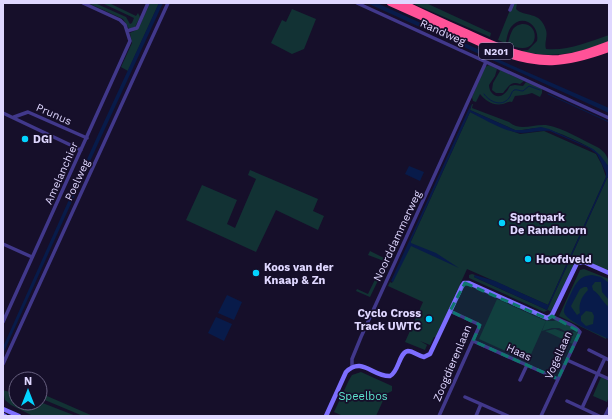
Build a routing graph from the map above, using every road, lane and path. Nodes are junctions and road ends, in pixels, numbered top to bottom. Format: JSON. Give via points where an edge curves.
{"nodes":[{"id":1,"x":83,"y":3,"type":"edge"},
{"id":2,"x":148,"y":3,"type":"edge"},
{"id":3,"x":168,"y":3,"type":"edge"},
{"id":4,"x":357,"y":3,"type":"edge"},
{"id":5,"x":390,"y":3,"type":"edge"},
{"id":6,"x":403,"y":3,"type":"edge"},
{"id":7,"x":513,"y":3,"type":"edge"},
{"id":8,"x":510,"y":10,"type":"dead end"},
{"id":9,"x":127,"y":31,"type":"junction"},
{"id":10,"x":609,"y":44,"type":"edge"},
{"id":11,"x":609,"y":49,"type":"edge"},
{"id":12,"x":486,"y":62,"type":"junction"},
{"id":13,"x":3,"y":113,"type":"edge"},
{"id":14,"x":14,"y":118,"type":"junction"},
{"id":15,"x":609,"y":118,"type":"edge"},
{"id":16,"x":87,"y":138,"type":"junction"},
{"id":17,"x":81,"y":150,"type":"junction"},
{"id":18,"x":3,"y":244,"type":"edge"},
{"id":19,"x":32,"y":257,"type":"junction"},
{"id":20,"x":609,"y":273,"type":"edge"},
{"id":21,"x":450,"y":311,"type":"junction"},
{"id":22,"x":552,"y":316,"type":"junction"},
{"id":23,"x":3,"y":322,"type":"edge"},
{"id":24,"x":473,"y":341,"type":"junction"},
{"id":25,"x":589,"y":350,"type":"dead end"},
{"id":26,"x":605,"y":358,"type":"junction"},
{"id":27,"x":567,"y":360,"type":"junction"},
{"id":28,"x":609,"y":360,"type":"edge"},
{"id":29,"x":3,"y":363,"type":"edge"},
{"id":30,"x":527,"y":365,"type":"junction"},
{"id":31,"x":352,"y":367,"type":"junction"},
{"id":32,"x":597,"y":374,"type":"junction"},
{"id":33,"x":558,"y":379,"type":"junction"},
{"id":34,"x":520,"y":380,"type":"dead end"},
{"id":35,"x":609,"y":380,"type":"edge"},
{"id":36,"x":465,"y":397,"type":"dead end"},
{"id":37,"x":567,"y":401,"type":"dead end"},
{"id":38,"x":482,"y":404,"type":"junction"},
{"id":39,"x":582,"y":408,"type":"junction"},
{"id":40,"x":609,"y":408,"type":"edge"},
{"id":41,"x":3,"y":409,"type":"edge"},
{"id":42,"x":505,"y":415,"type":"edge"},
{"id":43,"x":19,"y":416,"type":"edge"},
{"id":44,"x":326,"y":416,"type":"edge"},
{"id":45,"x":439,"y":416,"type":"edge"},
{"id":46,"x":476,"y":416,"type":"edge"},
{"id":47,"x":541,"y":416,"type":"edge"},
{"id":48,"x":599,"y":416,"type":"edge"},
{"id":49,"x":605,"y":416,"type":"edge"}],
"edges":[{"from":1,"to":9,"type":"street","via":[[120,20]]},
{"from":2,"to":9,"type":"street","via":[[136,28]]},
{"from":3,"to":29,"type":"street","name":"Poelweg"},
{"from":4,"to":12,"type":"street","name":"Randweg"},
{"from":5,"to":11,"type":"highway","number":"N201","via":[[508,56],[529,61],[567,62]]},
{"from":6,"to":10,"type":"highway","number":"N201","via":[[497,46],[530,56],[567,57]]},
{"from":7,"to":8,"type":"street"},
{"from":9,"to":16,"type":"street","name":"Amelanchier","via":[[130,41]]},
{"from":12,"to":15,"type":"street","name":"Randweg"},
{"from":12,"to":31,"type":"street","name":"Noorddammerweg","via":[[361,337],[352,359]]},
{"from":13,"to":14,"type":"street","name":"Prunus"},
{"from":14,"to":16,"type":"street","name":"Prunus","via":[[28,112]]},
{"from":14,"to":17,"type":"street","name":"Prunus"},
{"from":16,"to":17,"type":"street","name":"Amelanchier"},
{"from":17,"to":19,"type":"street","name":"Amelanchier"},
{"from":18,"to":19,"type":"street"},
{"from":19,"to":23,"type":"street","name":"Amelanchier"},
{"from":20,"to":22,"type":"street","via":[[584,262],[578,263]]},
{"from":21,"to":22,"type":"street","via":[[463,284],[467,282],[545,318]]},
{"from":21,"to":24,"type":"street","name":"Zoogdierenlaan","via":[[479,325]]},
{"from":21,"to":31,"type":"street","via":[[429,355],[424,357],[406,352],[390,376],[384,376],[364,366]]},
{"from":22,"to":27,"type":"street","name":"Vogellaan","via":[[580,332]]},
{"from":24,"to":30,"type":"street","name":"Haas"},
{"from":24,"to":45,"type":"street","name":"Zoogdierenlaan"},
{"from":25,"to":26,"type":"street"},
{"from":26,"to":28,"type":"street"},
{"from":26,"to":32,"type":"street"},
{"from":27,"to":32,"type":"street"},
{"from":27,"to":33,"type":"street","name":"Vogellaan"},
{"from":30,"to":33,"type":"street","name":"Haas"},
{"from":30,"to":34,"type":"street"},
{"from":31,"to":44,"type":"street","name":"Noorddammerweg","via":[[346,372]]},
{"from":32,"to":35,"type":"street"},
{"from":32,"to":39,"type":"street"},
{"from":33,"to":47,"type":"street","name":"Vogellaan"},
{"from":36,"to":38,"type":"street"},
{"from":37,"to":39,"type":"street"},
{"from":38,"to":42,"type":"street"},
{"from":38,"to":46,"type":"street"},
{"from":39,"to":48,"type":"street"},
{"from":40,"to":49,"type":"street"},
{"from":41,"to":43,"type":"street"}]}
